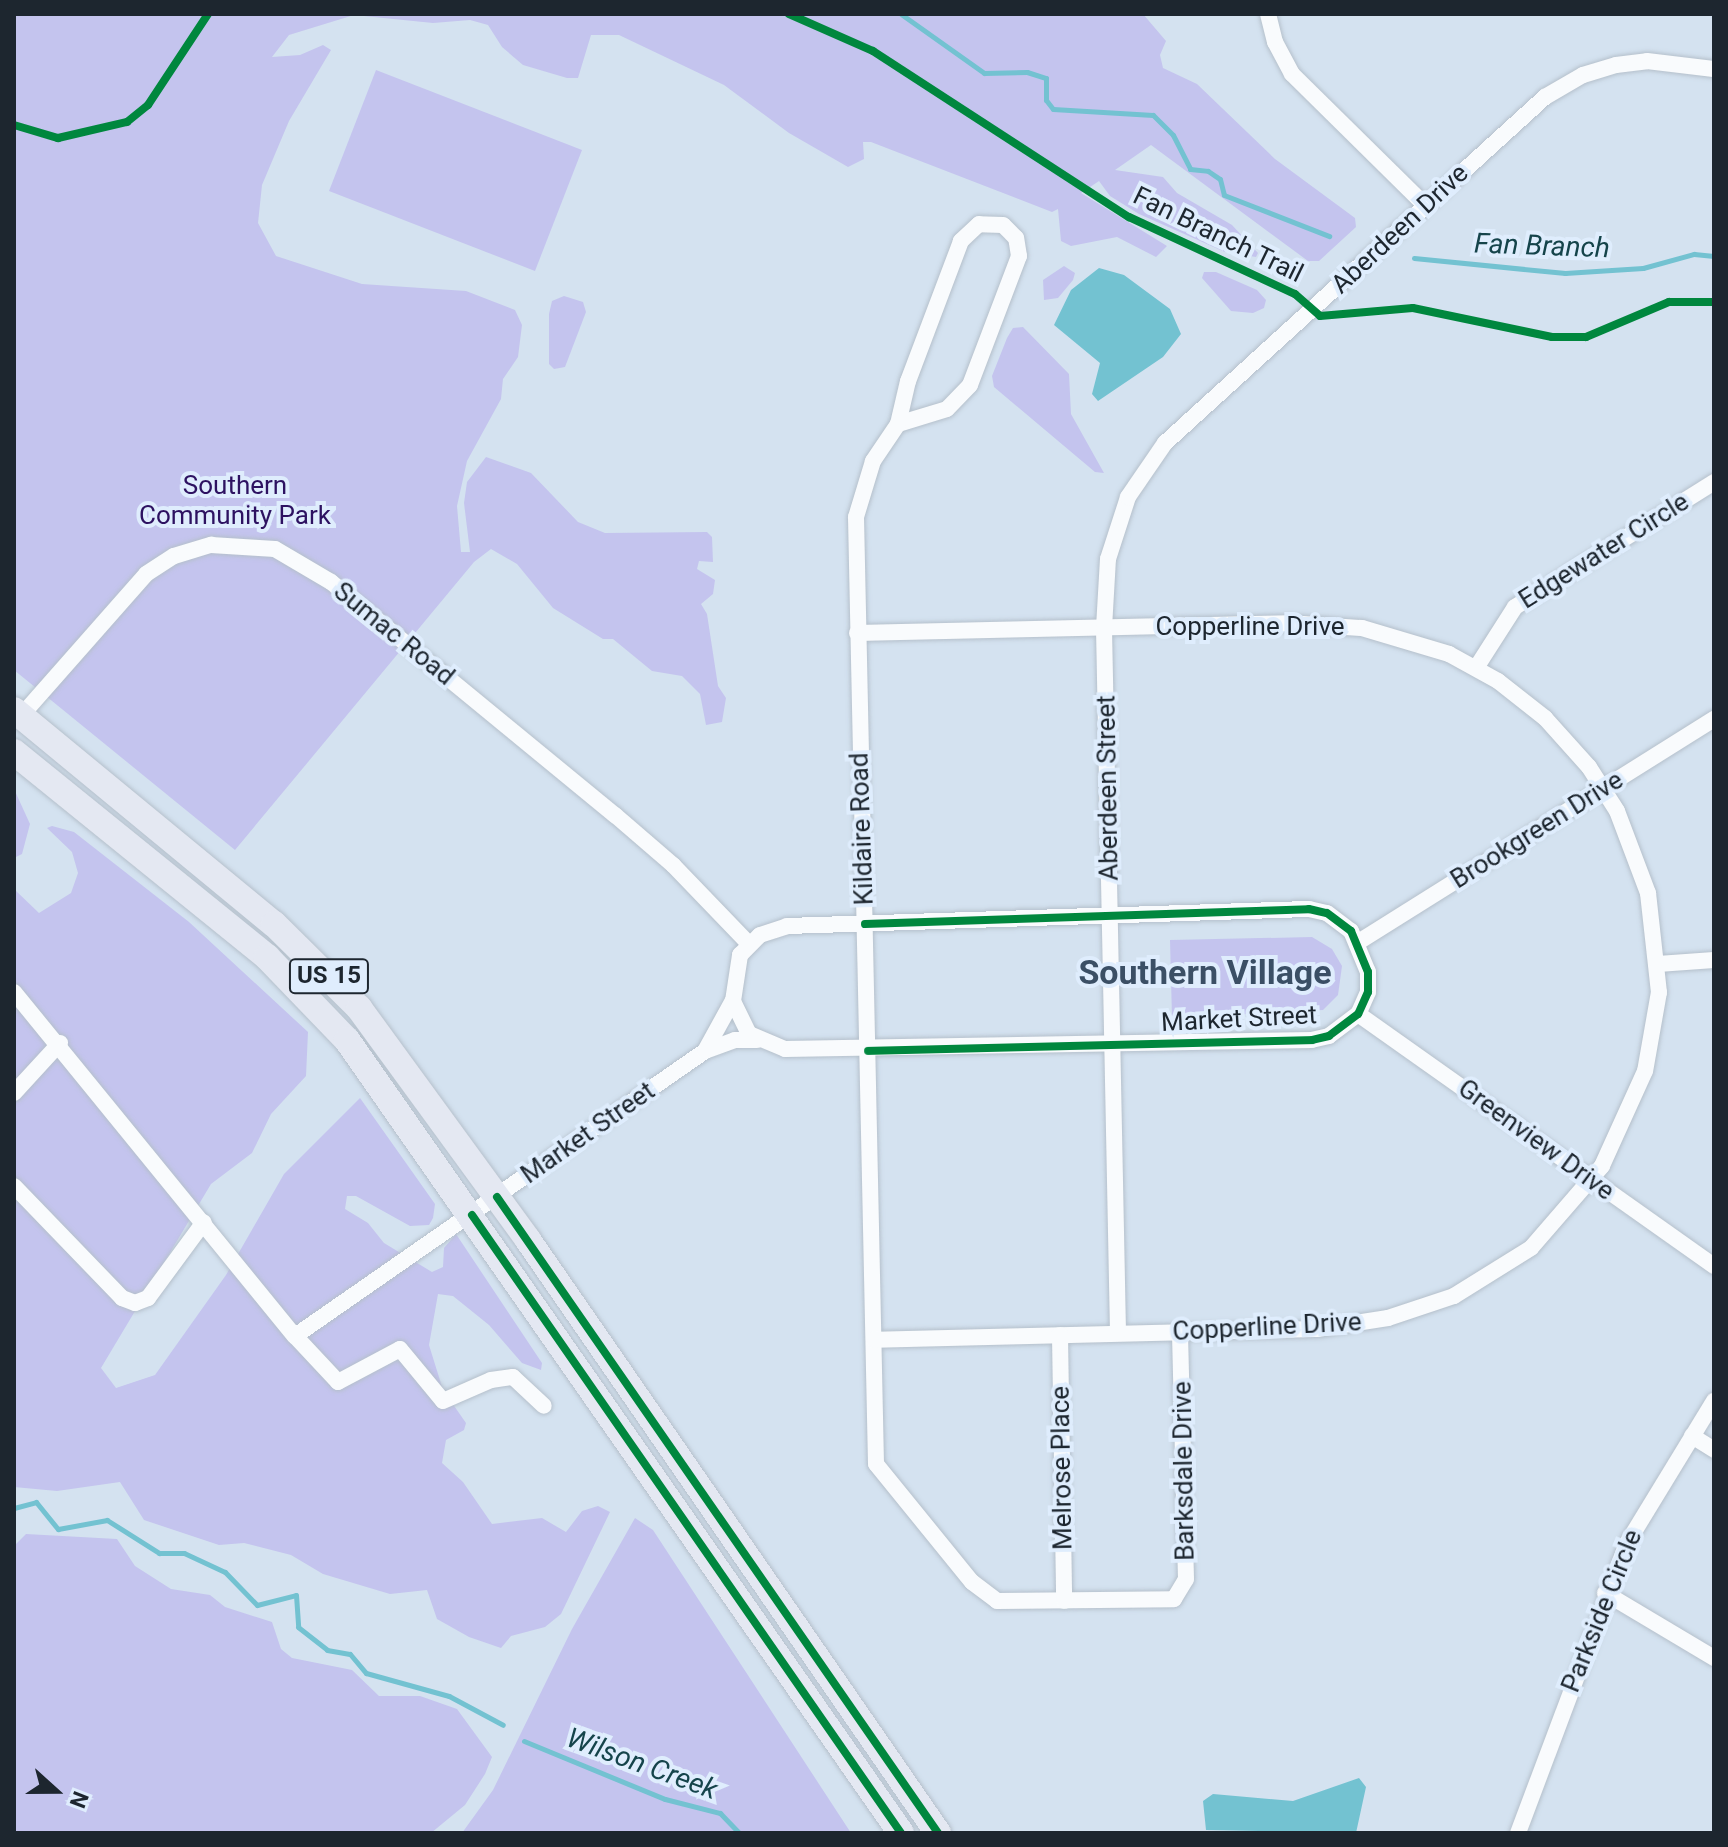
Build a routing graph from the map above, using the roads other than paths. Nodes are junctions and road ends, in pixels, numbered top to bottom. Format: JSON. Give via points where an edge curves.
{"nodes":[{"id":1,"x":1268,"y":14,"type":"edge"},
{"id":2,"x":1714,"y":69,"type":"edge"},
{"id":3,"x":1424,"y":204,"type":"junction"},
{"id":4,"x":898,"y":424,"type":"junction"},
{"id":5,"x":1714,"y":482,"type":"edge"},
{"id":6,"x":1104,"y":628,"type":"junction"},
{"id":7,"x":857,"y":633,"type":"junction"},
{"id":8,"x":1476,"y":668,"type":"junction"},
{"id":9,"x":17,"y":713,"type":"edge"},
{"id":10,"x":1714,"y":719,"type":"edge"},
{"id":11,"x":15,"y":757,"type":"edge"},
{"id":12,"x":1602,"y":789,"type":"junction"},
{"id":13,"x":1111,"y":915,"type":"junction"},
{"id":14,"x":865,"y":924,"type":"junction"},
{"id":15,"x":1360,"y":941,"type":"junction"},
{"id":16,"x":749,"y":944,"type":"junction"},
{"id":17,"x":1714,"y":960,"type":"edge"},
{"id":18,"x":1658,"y":964,"type":"junction"},
{"id":19,"x":14,"y":992,"type":"edge"},
{"id":20,"x":733,"y":1001,"type":"junction"},
{"id":21,"x":1358,"y":1014,"type":"junction"},
{"id":22,"x":757,"y":1040,"type":"junction"},
{"id":23,"x":60,"y":1043,"type":"junction"},
{"id":24,"x":1112,"y":1044,"type":"junction"},
{"id":25,"x":705,"y":1051,"type":"junction"},
{"id":26,"x":868,"y":1051,"type":"junction"},
{"id":27,"x":14,"y":1093,"type":"edge"},
{"id":28,"x":1591,"y":1181,"type":"junction"},
{"id":29,"x":14,"y":1186,"type":"edge"},
{"id":30,"x":497,"y":1197,"type":"junction"},
{"id":31,"x":472,"y":1215,"type":"junction"},
{"id":32,"x":204,"y":1222,"type":"junction"},
{"id":33,"x":1714,"y":1266,"type":"edge"},
{"id":34,"x":1118,"y":1332,"type":"junction"},
{"id":35,"x":1180,"y":1333,"type":"junction"},
{"id":36,"x":1060,"y":1335,"type":"junction"},
{"id":37,"x":295,"y":1336,"type":"junction"},
{"id":38,"x":874,"y":1340,"type":"junction"},
{"id":39,"x":1714,"y":1401,"type":"edge"},
{"id":40,"x":544,"y":1406,"type":"dead end"},
{"id":41,"x":1692,"y":1436,"type":"junction"},
{"id":42,"x":1714,"y":1450,"type":"edge"},
{"id":43,"x":1605,"y":1593,"type":"junction"},
{"id":44,"x":1064,"y":1601,"type":"junction"},
{"id":45,"x":1714,"y":1658,"type":"edge"},
{"id":46,"x":901,"y":1833,"type":"edge"},
{"id":47,"x":938,"y":1833,"type":"edge"},
{"id":48,"x":1518,"y":1833,"type":"edge"}],
"edges":[{"from":1,"to":3,"type":"street","via":[[1292,74]]},
{"from":2,"to":3,"type":"street","name":"Aberdeen Drive","via":[[1647,61],[1583,75],[1545,97]]},
{"from":3,"to":6,"type":"street","name":"Aberdeen Drive","via":[[1153,459],[1128,497],[1112,540]]},
{"from":4,"to":4,"type":"street","name":"Kildaire Road","via":[[947,409],[970,385],[1019,256],[1016,238],[1003,225],[979,224],[961,241],[908,381]]},
{"from":4,"to":7,"type":"street","name":"Kildaire Road","via":[[873,461],[859,499]]},
{"from":5,"to":8,"type":"street","name":"Edgewater Circle","via":[[1515,607]]},
{"from":6,"to":7,"type":"street","name":"Copperline Drive"},
{"from":6,"to":8,"type":"street","name":"Copperline Drive","via":[[1288,623],[1362,628],[1426,645]]},
{"from":6,"to":13,"type":"street","name":"Aberdeen Street"},
{"from":7,"to":14,"type":"street","name":"Kildaire Road"},
{"from":8,"to":12,"type":"street","name":"Copperline Drive","via":[[1555,727]]},
{"from":9,"to":16,"type":"street","name":"Sumac Road","via":[[146,574],[174,556],[211,545],[275,549],[331,582],[605,807],[673,865]]},
{"from":9,"to":30,"type":"highway","number":"US 15","via":[[316,963],[359,1008]]},
{"from":10,"to":12,"type":"street","name":"Brookgreen Drive"},
{"from":11,"to":31,"type":"highway","number":"US 15","via":[[267,957],[347,1040]]},
{"from":12,"to":15,"type":"street","name":"Brookgreen Drive"},
{"from":12,"to":18,"type":"street","name":"Copperline Drive","via":[[1638,861]]},
{"from":13,"to":14,"type":"street"},
{"from":13,"to":15,"type":"street","via":[[1309,909],[1327,913]]},
{"from":13,"to":24,"type":"street","name":"Aberdeen Street"},
{"from":14,"to":16,"type":"street","via":[[787,926]]},
{"from":14,"to":26,"type":"street","name":"Kildaire Road"},
{"from":15,"to":21,"type":"street","via":[[1368,992]]},
{"from":16,"to":20,"type":"street","name":"Market Street","via":[[735,965]]},
{"from":17,"to":18,"type":"street"},
{"from":18,"to":28,"type":"street","name":"Copperline Drive","via":[[1654,1036],[1645,1071],[1621,1132]]},
{"from":19,"to":23,"type":"street"},
{"from":20,"to":22,"type":"street","via":[[740,1024]]},
{"from":20,"to":25,"type":"street","name":"Market Street"},
{"from":21,"to":24,"type":"street","name":"Market Street","via":[[1329,1036],[1312,1040]]},
{"from":21,"to":28,"type":"street","name":"Greenview Drive"},
{"from":22,"to":25,"type":"street","name":"Market Street","via":[[735,1040]]},
{"from":22,"to":26,"type":"street","name":"Market Street","via":[[785,1049]]},
{"from":23,"to":27,"type":"street"},
{"from":23,"to":32,"type":"street"},
{"from":24,"to":26,"type":"street","name":"Market Street"},
{"from":24,"to":34,"type":"street","name":"Aberdeen Street"},
{"from":25,"to":30,"type":"street","name":"Market Street"},
{"from":26,"to":38,"type":"street","name":"Kildaire Road"},
{"from":28,"to":33,"type":"street","name":"Greenview Drive"},
{"from":28,"to":35,"type":"street","name":"Copperline Drive","via":[[1522,1255],[1454,1296],[1413,1312],[1317,1329]]},
{"from":29,"to":32,"type":"street","via":[[122,1298],[135,1303],[148,1298]]},
{"from":30,"to":31,"type":"street","name":"Market Street"},
{"from":30,"to":47,"type":"highway","number":"US 15"},
{"from":31,"to":37,"type":"street","name":"Market Street"},
{"from":31,"to":46,"type":"highway","number":"US 15"},
{"from":32,"to":37,"type":"street"},
{"from":34,"to":35,"type":"street","name":"Copperline Drive"},
{"from":34,"to":36,"type":"street","name":"Copperline Drive"},
{"from":35,"to":44,"type":"street","name":"Barksdale Drive","via":[[1184,1589],[1167,1600]]},
{"from":36,"to":38,"type":"street","name":"Copperline Drive"},
{"from":36,"to":44,"type":"street","name":"Melrose Place"},
{"from":37,"to":40,"type":"street","via":[[338,1382],[400,1349],[443,1401],[491,1380],[513,1377]]},
{"from":38,"to":44,"type":"street","name":"Barksdale Drive","via":[[874,1448],[884,1479],[989,1598],[1007,1603]]},
{"from":39,"to":41,"type":"street","name":"Parkside Circle"},
{"from":41,"to":42,"type":"street"},
{"from":41,"to":43,"type":"street","name":"Parkside Circle","via":[[1652,1498]]},
{"from":43,"to":45,"type":"street"},
{"from":43,"to":48,"type":"street","name":"Parkside Circle"}]}
